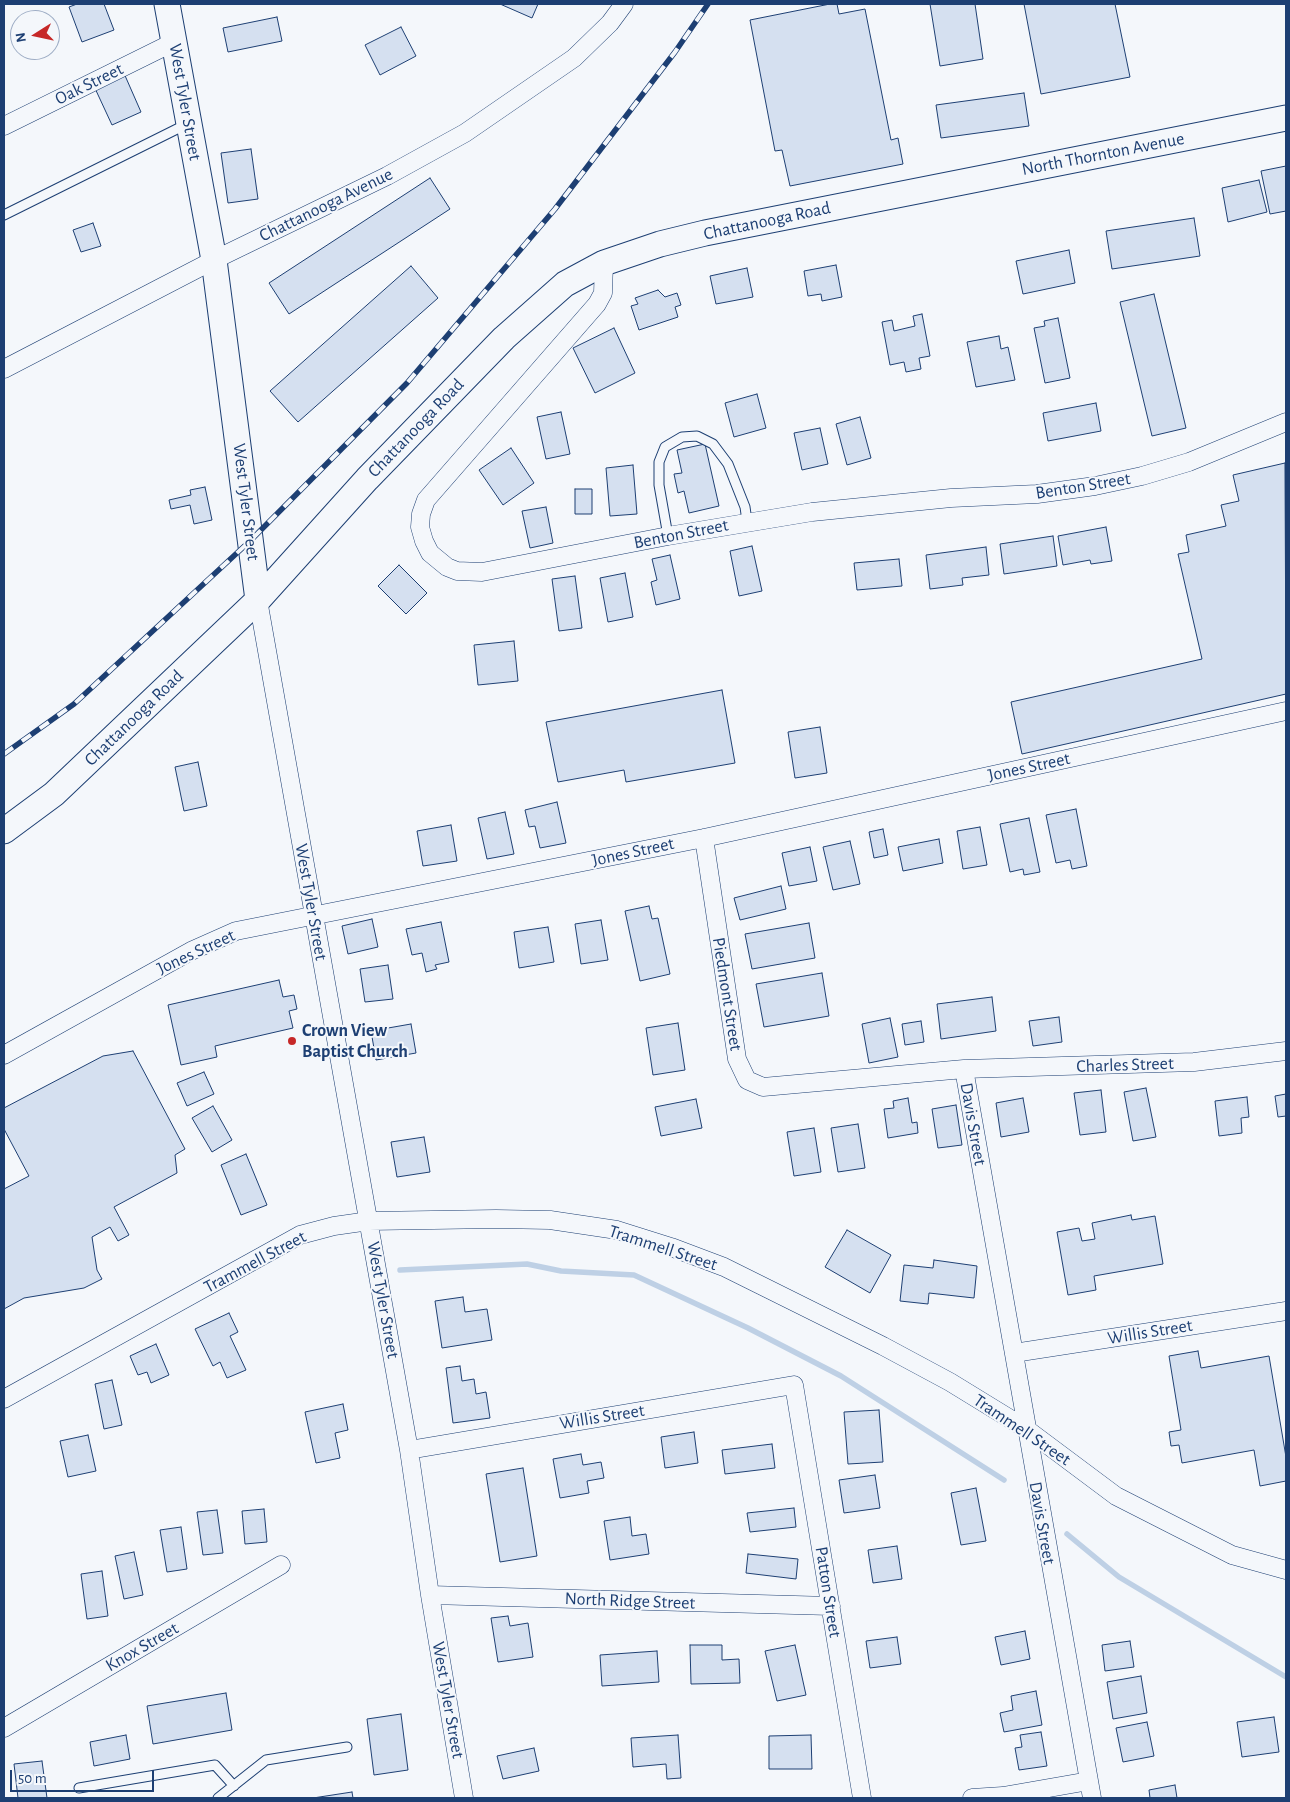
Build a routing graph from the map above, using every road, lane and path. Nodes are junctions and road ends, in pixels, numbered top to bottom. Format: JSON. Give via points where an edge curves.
{"nodes":[{"id":1,"x":167,"y":4,"type":"edge"},
{"id":2,"x":624,"y":4,"type":"edge"},
{"id":3,"x":174,"y":42,"type":"junction"},
{"id":4,"x":1286,"y":118,"type":"edge"},
{"id":5,"x":189,"y":123,"type":"junction"},
{"id":6,"x":4,"y":126,"type":"edge"},
{"id":7,"x":920,"y":189,"type":"joint"},
{"id":8,"x":4,"y":215,"type":"edge"},
{"id":9,"x":214,"y":260,"type":"junction"},
{"id":10,"x":604,"y":263,"type":"junction"},
{"id":11,"x":4,"y":369,"type":"edge"},
{"id":12,"x":1286,"y":422,"type":"edge"},
{"id":13,"x":747,"y":521,"type":"junction"},
{"id":14,"x":668,"y":536,"type":"junction"},
{"id":15,"x":258,"y":600,"type":"junction"},
{"id":16,"x":1286,"y":711,"type":"edge"},
{"id":17,"x":4,"y":830,"type":"edge"},
{"id":18,"x":704,"y":838,"type":"junction"},
{"id":19,"x":314,"y":917,"type":"junction"},
{"id":20,"x":1286,"y":1051,"type":"edge"},
{"id":21,"x":4,"y":1055,"type":"edge"},
{"id":22,"x":964,"y":1070,"type":"junction"},
{"id":23,"x":369,"y":1221,"type":"junction"},
{"id":24,"x":1286,"y":1311,"type":"edge"},
{"id":25,"x":1014,"y":1353,"type":"junction"},
{"id":26,"x":794,"y":1385,"type":"joint"},
{"id":27,"x":4,"y":1399,"type":"edge"},
{"id":28,"x":1025,"y":1428,"type":"junction"},
{"id":29,"x":409,"y":1450,"type":"junction"},
{"id":30,"x":281,"y":1565,"type":"dead end"},
{"id":31,"x":1286,"y":1570,"type":"edge"},
{"id":32,"x":430,"y":1595,"type":"junction"},
{"id":33,"x":831,"y":1606,"type":"junction"},
{"id":34,"x":4,"y":1728,"type":"edge"},
{"id":35,"x":347,"y":1747,"type":"dead end"},
{"id":36,"x":1089,"y":1781,"type":"junction"},
{"id":37,"x":234,"y":1786,"type":"junction"},
{"id":38,"x":79,"y":1788,"type":"dead end"},
{"id":39,"x":218,"y":1798,"type":"edge"},
{"id":40,"x":464,"y":1798,"type":"edge"},
{"id":41,"x":862,"y":1798,"type":"edge"},
{"id":42,"x":972,"y":1798,"type":"edge"},
{"id":43,"x":1092,"y":1798,"type":"edge"}],
"edges":[{"from":1,"to":3,"type":"main road","name":"West Tyler Street"},
{"from":2,"to":9,"type":"street","name":"Chattanooga Avenue","via":[[610,23],[574,58],[465,133],[387,176]]},
{"from":3,"to":5,"type":"main road","name":"West Tyler Street"},
{"from":3,"to":6,"type":"street","name":"Oak Street"},
{"from":4,"to":7,"type":"main road","name":"North Thornton Avenue"},
{"from":5,"to":8,"type":"lane"},
{"from":5,"to":9,"type":"main road","name":"West Tyler Street"},
{"from":7,"to":10,"type":"main road","name":"Chattanooga Road","via":[[705,233]]},
{"from":9,"to":11,"type":"street","name":"Chattanooga Avenue"},
{"from":9,"to":15,"type":"main road","name":"West Tyler Street"},
{"from":10,"to":14,"type":"street","name":"Benton Street","via":[[602,293],[597,304],[426,500],[420,527],[430,553],[447,567],[457,571],[482,572]]},
{"from":10,"to":15,"type":"main road","name":"Chattanooga Road","via":[[565,284],[504,338],[367,479]]},
{"from":12,"to":13,"type":"street","name":"Benton Street","via":[[1189,462],[1096,486],[1037,494],[951,498]]},
{"from":13,"to":14,"type":"street","name":"Benton Street"},
{"from":13,"to":14,"type":"lane","via":[[745,507],[728,464],[713,444],[697,436],[682,437],[665,447],[659,462],[659,485]]},
{"from":15,"to":17,"type":"main road","name":"Chattanooga Road","via":[[54,794]]},
{"from":15,"to":19,"type":"street","name":"West Tyler Street"},
{"from":16,"to":18,"type":"street","name":"Jones Street"},
{"from":18,"to":19,"type":"street","name":"Jones Street"},
{"from":18,"to":22,"type":"street","name":"Piedmont Street","via":[[737,1059],[747,1080],[763,1087]]},
{"from":19,"to":21,"type":"street","name":"Jones Street","via":[[236,931],[190,951]]},
{"from":19,"to":23,"type":"street","name":"West Tyler Street"},
{"from":20,"to":22,"type":"street","name":"Charles Street","via":[[1194,1062]]},
{"from":22,"to":25,"type":"street","name":"Davis Street"},
{"from":23,"to":27,"type":"street","name":"Trammell Street","via":[[300,1235]]},
{"from":23,"to":28,"type":"street","name":"Trammell Street","via":[[550,1220],[617,1230],[671,1247],[724,1267],[883,1346]]},
{"from":23,"to":29,"type":"street","name":"West Tyler Street"},
{"from":24,"to":25,"type":"street","name":"Willis Street"},
{"from":25,"to":28,"type":"street","name":"Davis Street"},
{"from":26,"to":29,"type":"street","name":"Willis Street"},
{"from":26,"to":33,"type":"street","name":"Patton Street"},
{"from":28,"to":31,"type":"street","name":"Trammell Street","via":[[1116,1496],[1232,1555]]},
{"from":28,"to":36,"type":"street","name":"Davis Street"},
{"from":29,"to":32,"type":"street","name":"West Tyler Street"},
{"from":30,"to":34,"type":"street","name":"Knox Street"},
{"from":32,"to":33,"type":"street","name":"North Ridge Street"},
{"from":32,"to":40,"type":"street","name":"West Tyler Street"},
{"from":33,"to":41,"type":"street","name":"Patton Street"},
{"from":35,"to":37,"type":"lane","via":[[266,1760]]},
{"from":36,"to":42,"type":"street"},
{"from":36,"to":43,"type":"street","name":"Davis Street"},
{"from":37,"to":38,"type":"lane","via":[[215,1765]]},
{"from":37,"to":39,"type":"lane"}]}
